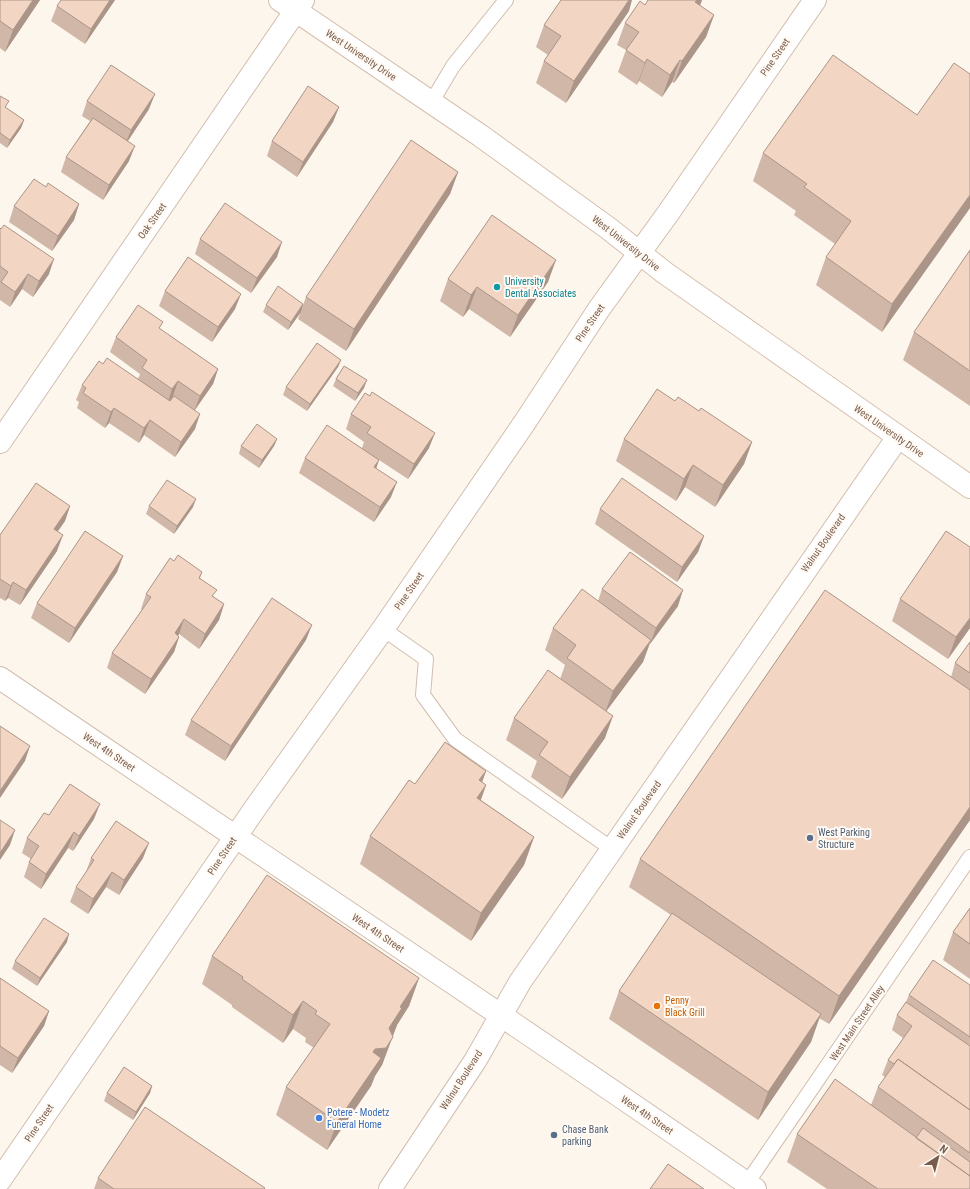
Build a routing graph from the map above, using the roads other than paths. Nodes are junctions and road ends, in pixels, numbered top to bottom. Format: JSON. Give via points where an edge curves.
{"nodes":[{"id":1,"x":506,"y":0,"type":"edge"},
{"id":2,"x":814,"y":0,"type":"edge"},
{"id":3,"x":293,"y":4,"type":"edge"},
{"id":4,"x":431,"y":103,"type":"junction"},
{"id":5,"x":639,"y":253,"type":"junction"},
{"id":6,"x":898,"y":437,"type":"junction"},
{"id":7,"x":0,"y":442,"type":"edge"},
{"id":8,"x":970,"y":487,"type":"edge"},
{"id":9,"x":383,"y":629,"type":"junction"},
{"id":10,"x":0,"y":678,"type":"edge"},
{"id":11,"x":235,"y":837,"type":"junction"},
{"id":12,"x":612,"y":849,"type":"junction"},
{"id":13,"x":970,"y":857,"type":"edge"},
{"id":14,"x":501,"y":1016,"type":"junction"},
{"id":15,"x":0,"y":1180,"type":"edge"},
{"id":16,"x":749,"y":1187,"type":"edge"},
{"id":17,"x":390,"y":1189,"type":"edge"}],
"edges":[{"from":1,"to":4,"type":"lane","via":[[452,66]]},
{"from":2,"to":5,"type":"street","name":"Pine Street"},
{"from":3,"to":4,"type":"street","name":"West University Drive"},
{"from":3,"to":7,"type":"street","name":"Oak Street"},
{"from":4,"to":5,"type":"street","name":"West University Drive","via":[[481,136]]},
{"from":5,"to":6,"type":"street","name":"West University Drive"},
{"from":5,"to":9,"type":"street","name":"Pine Street"},
{"from":6,"to":8,"type":"street","name":"West University Drive"},
{"from":6,"to":12,"type":"street","name":"Walnut Boulevard"},
{"from":9,"to":11,"type":"street","name":"Pine Street"},
{"from":9,"to":12,"type":"lane","via":[[426,659],[422,695],[455,739]]},
{"from":10,"to":11,"type":"street","name":"West 4th Street"},
{"from":11,"to":14,"type":"street","name":"West 4th Street"},
{"from":11,"to":15,"type":"street","name":"Pine Street"},
{"from":12,"to":14,"type":"street","name":"Walnut Boulevard","via":[[520,982]]},
{"from":13,"to":16,"type":"lane","name":"West Main Street Alley"},
{"from":14,"to":16,"type":"street","name":"West 4th Street"},
{"from":14,"to":17,"type":"street","name":"Walnut Boulevard","via":[[475,1061]]}]}
